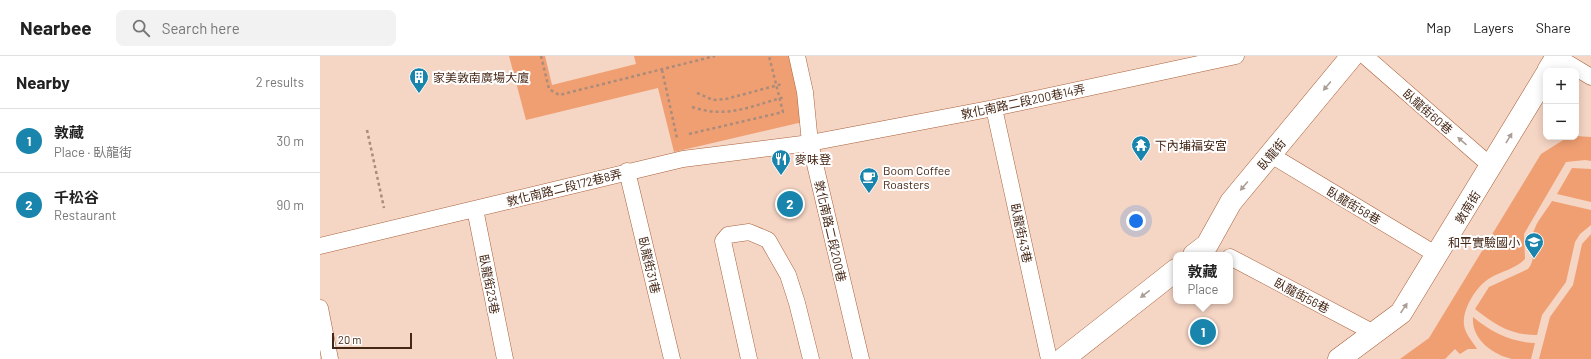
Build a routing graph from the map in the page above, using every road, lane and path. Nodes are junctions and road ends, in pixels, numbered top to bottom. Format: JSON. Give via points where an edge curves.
{"nodes":[{"id":1,"x":541,"y":56,"type":"edge"},
{"id":2,"x":715,"y":56,"type":"edge"},
{"id":3,"x":769,"y":56,"type":"edge"},
{"id":4,"x":796,"y":56,"type":"edge"},
{"id":5,"x":1236,"y":56,"type":"edge"},
{"id":6,"x":1352,"y":56,"type":"edge"},
{"id":7,"x":1365,"y":56,"type":"edge"},
{"id":8,"x":1555,"y":60,"type":"edge"},
{"id":9,"x":662,"y":70,"type":"junction"},
{"id":10,"x":1591,"y":77,"type":"edge"},
{"id":11,"x":1543,"y":80,"type":"edge"},
{"id":12,"x":803,"y":85,"type":"junction"},
{"id":13,"x":776,"y":86,"type":"junction"},
{"id":14,"x":697,"y":93,"type":"dead end"},
{"id":15,"x":779,"y":99,"type":"junction"},
{"id":16,"x":692,"y":107,"type":"dead end"},
{"id":17,"x":994,"y":108,"type":"junction"},
{"id":18,"x":367,"y":130,"type":"dead end"},
{"id":19,"x":677,"y":137,"type":"junction"},
{"id":20,"x":810,"y":143,"type":"junction"},
{"id":21,"x":1271,"y":155,"type":"junction"},
{"id":22,"x":683,"y":159,"type":"junction"},
{"id":23,"x":1492,"y":167,"type":"junction"},
{"id":24,"x":627,"y":171,"type":"junction"},
{"id":25,"x":475,"y":209,"type":"junction"},
{"id":26,"x":389,"y":230,"type":"junction"},
{"id":27,"x":320,"y":246,"type":"edge"},
{"id":28,"x":1201,"y":250,"type":"edge"},
{"id":29,"x":1211,"y":252,"type":"edge"},
{"id":30,"x":1437,"y":255,"type":"junction"},
{"id":31,"x":1233,"y":259,"type":"edge"},
{"id":32,"x":1173,"y":272,"type":"edge"},
{"id":33,"x":320,"y":308,"type":"edge"},
{"id":34,"x":1374,"y":333,"type":"junction"},
{"id":35,"x":330,"y":359,"type":"edge"},
{"id":36,"x":505,"y":359,"type":"edge"},
{"id":37,"x":672,"y":359,"type":"edge"},
{"id":38,"x":749,"y":359,"type":"edge"},
{"id":39,"x":810,"y":359,"type":"edge"},
{"id":40,"x":862,"y":359,"type":"edge"},
{"id":41,"x":1049,"y":359,"type":"edge"},
{"id":42,"x":1063,"y":359,"type":"edge"},
{"id":43,"x":1339,"y":359,"type":"edge"}],
"edges":[{"from":1,"to":9,"type":"path","via":[[549,89],[559,95]]},
{"from":2,"to":9,"type":"path"},
{"from":3,"to":13,"type":"path"},
{"from":4,"to":12,"type":"lane","name":"敦化南路二段200巷"},
{"from":5,"to":17,"type":"lane","name":"敦化南路二段200巷14弄"},
{"from":6,"to":21,"type":"street","name":"臥龍街","one_way":true},
{"from":23,"to":7,"type":"lane","name":"臥龍街60巷","one_way":true},
{"from":8,"to":10,"type":"lane"},
{"from":9,"to":19,"type":"path"},
{"from":23,"to":11,"type":"street","name":"敦南街","one_way":true},
{"from":12,"to":13,"type":"path"},
{"from":12,"to":15,"type":"path"},
{"from":12,"to":20,"type":"lane","name":"敦化南路二段200巷"},
{"from":13,"to":14,"type":"path","via":[[726,99],[713,100]]},
{"from":13,"to":15,"type":"path"},
{"from":15,"to":16,"type":"path","via":[[726,113]]},
{"from":15,"to":19,"type":"path","via":[[783,112]]},
{"from":17,"to":20,"type":"lane","name":"敦化南路二段200巷14弄"},
{"from":17,"to":41,"type":"lane","name":"臥龍街43巷"},
{"from":18,"to":26,"type":"path"},
{"from":19,"to":22,"type":"path"},
{"from":20,"to":22,"type":"lane","name":"敦化南路二段172巷8弄"},
{"from":20,"to":40,"type":"lane","name":"敦化南路二段200巷"},
{"from":21,"to":28,"type":"street","name":"臥龍街","one_way":true,"via":[[1231,202]]},
{"from":21,"to":30,"type":"lane","name":"臥龍街58巷"},
{"from":22,"to":24,"type":"lane","name":"敦化南路二段172巷8弄"},
{"from":23,"to":30,"type":"street","name":"敦南街"},
{"from":24,"to":25,"type":"lane","name":"敦化南路二段172巷8弄"},
{"from":24,"to":37,"type":"lane","name":"臥龍街31巷"},
{"from":25,"to":26,"type":"lane","name":"敦化南路二段172巷8弄"},
{"from":25,"to":36,"type":"lane","name":"臥龍街23巷"},
{"from":26,"to":27,"type":"lane","name":"敦化南路二段172巷8弄"},
{"from":28,"to":29,"type":"lane"},
{"from":34,"to":30,"type":"street","name":"敦南街","one_way":true,"via":[[1401,313]]},
{"from":31,"to":34,"type":"lane","name":"臥龍街56巷"},
{"from":32,"to":42,"type":"street","one_way":true},
{"from":33,"to":35,"type":"lane"},
{"from":34,"to":43,"type":"street","name":"敦南街"},
{"from":38,"to":39,"type":"lane","via":[[723,240],[728,235],[749,232],[768,240],[788,275]]}]}
